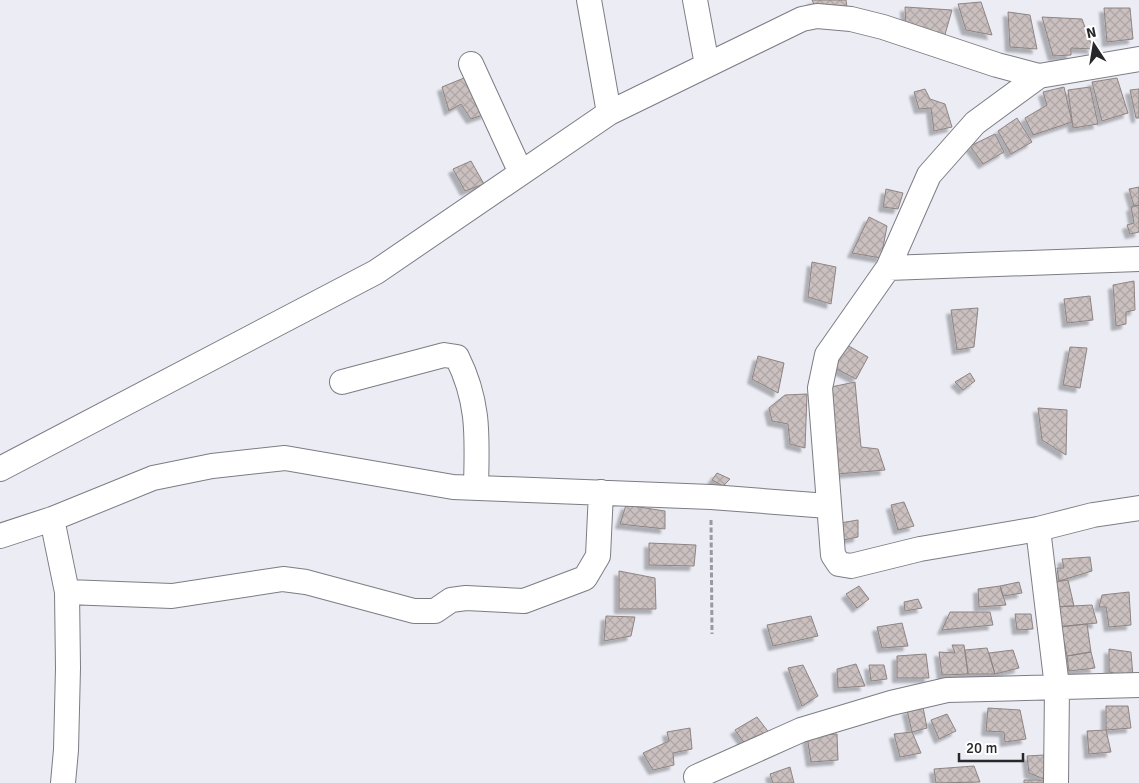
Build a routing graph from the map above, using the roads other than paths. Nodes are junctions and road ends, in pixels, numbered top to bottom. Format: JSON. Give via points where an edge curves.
{"nodes":[{"id":1,"x":589,"y":0,"type":"edge"},
{"id":2,"x":695,"y":0,"type":"edge"},
{"id":3,"x":800,"y":10,"type":"edge"},
{"id":4,"x":1139,"y":59,"type":"edge"},
{"id":5,"x":471,"y":64,"type":"dead end"},
{"id":6,"x":707,"y":64,"type":"junction"},
{"id":7,"x":1039,"y":76,"type":"junction"},
{"id":8,"x":609,"y":112,"type":"junction"},
{"id":9,"x":521,"y":173,"type":"junction"},
{"id":10,"x":1139,"y":259,"type":"edge"},
{"id":11,"x":888,"y":268,"type":"junction"},
{"id":12,"x":342,"y":382,"type":"dead end"},
{"id":13,"x":0,"y":468,"type":"edge"},
{"id":14,"x":476,"y":488,"type":"junction"},
{"id":15,"x":601,"y":492,"type":"junction"},
{"id":16,"x":828,"y":506,"type":"junction"},
{"id":17,"x":1139,"y":508,"type":"edge"},
{"id":18,"x":52,"y":519,"type":"junction"},
{"id":19,"x":1038,"y":529,"type":"junction"},
{"id":20,"x":0,"y":536,"type":"edge"},
{"id":21,"x":68,"y":592,"type":"junction"},
{"id":22,"x":1139,"y":684,"type":"edge"},
{"id":23,"x":1057,"y":687,"type":"junction"},
{"id":24,"x":696,"y":777,"type":"dead end"},
{"id":25,"x":63,"y":783,"type":"edge"},
{"id":26,"x":1056,"y":783,"type":"edge"}],
"edges":[{"from":1,"to":8,"type":"street"},
{"from":2,"to":6,"type":"street"},
{"from":3,"to":6,"type":"street"},
{"from":3,"to":7,"type":"street","via":[[883,27]]},
{"from":4,"to":7,"type":"street"},
{"from":5,"to":9,"type":"street"},
{"from":6,"to":8,"type":"street"},
{"from":7,"to":11,"type":"street","via":[[975,123],[929,175]]},
{"from":8,"to":9,"type":"street"},
{"from":9,"to":13,"type":"street","via":[[376,272]]},
{"from":10,"to":11,"type":"street"},
{"from":11,"to":16,"type":"street","via":[[827,355],[820,388]]},
{"from":12,"to":14,"type":"street","via":[[444,355],[457,357],[474,403],[477,422]]},
{"from":14,"to":15,"type":"street"},
{"from":14,"to":18,"type":"street","via":[[285,458],[212,466],[153,478]]},
{"from":15,"to":16,"type":"street"},
{"from":15,"to":21,"type":"street","via":[[598,556],[585,578],[524,601],[466,598],[451,600],[435,611],[414,611],[306,582],[283,579],[172,596]]},
{"from":16,"to":19,"type":"street","via":[[832,555],[839,564],[851,566],[920,549]]},
{"from":17,"to":19,"type":"street","via":[[1093,515]]},
{"from":18,"to":20,"type":"street"},
{"from":18,"to":21,"type":"street"},
{"from":19,"to":23,"type":"street"},
{"from":21,"to":25,"type":"street"},
{"from":22,"to":23,"type":"street"},
{"from":23,"to":24,"type":"street","via":[[947,690],[891,703],[800,730]]},
{"from":23,"to":26,"type":"street"}]}
